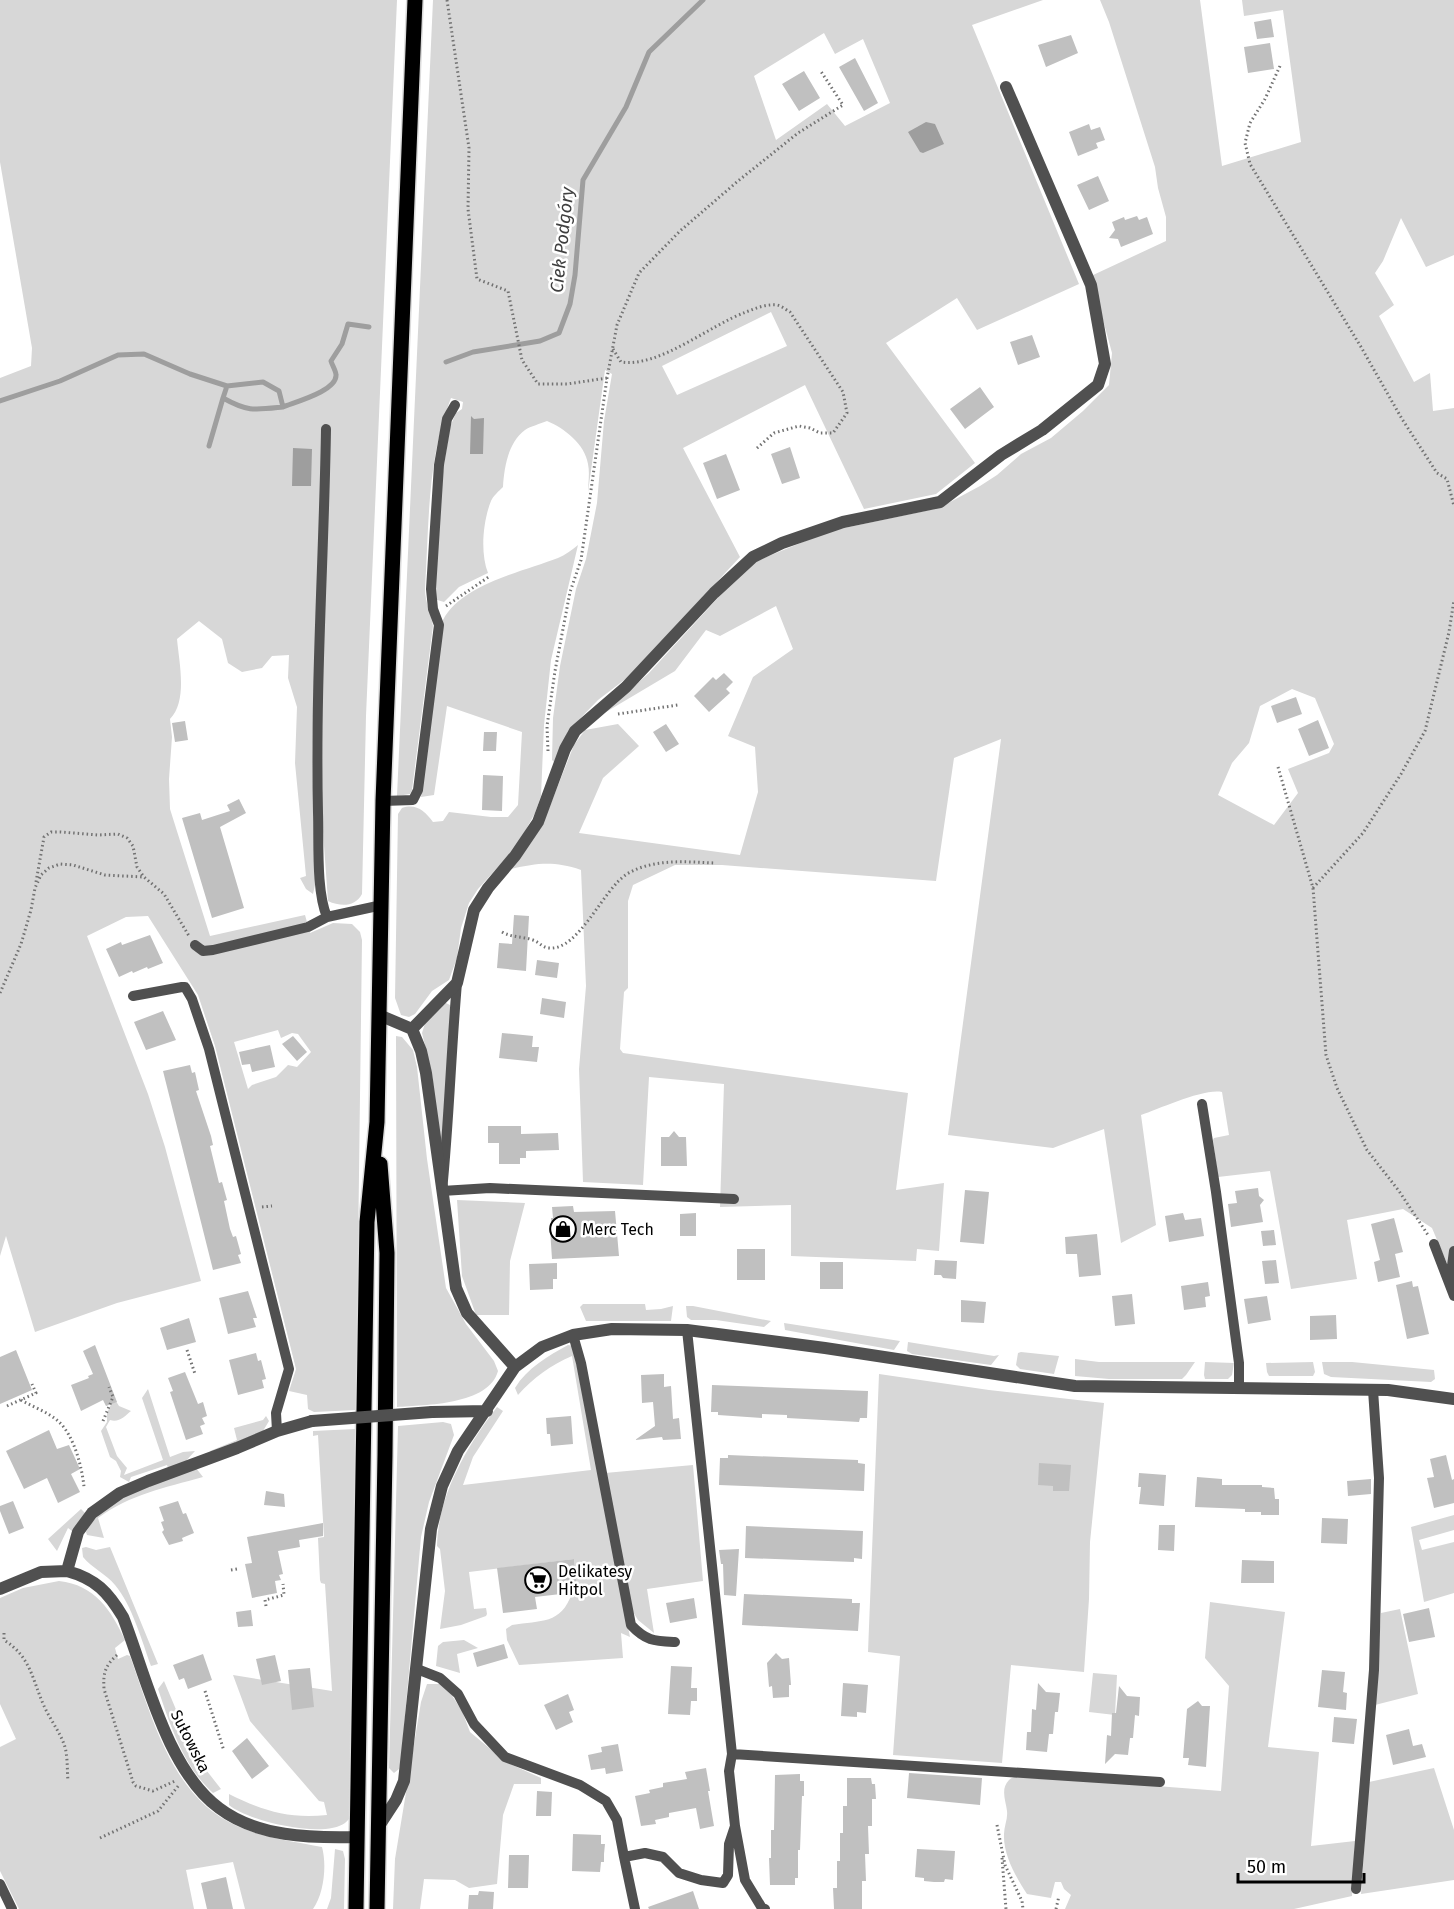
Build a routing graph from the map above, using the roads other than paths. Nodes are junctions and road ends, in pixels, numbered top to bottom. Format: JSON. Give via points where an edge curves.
{"nodes":[{"id":1,"x":415,"y":0,"type":"edge"},
{"id":2,"x":1006,"y":87,"type":"dead end"},
{"id":3,"x":455,"y":405,"type":"dead end"},
{"id":4,"x":326,"y":429,"type":"dead end"},
{"id":5,"x":383,"y":801,"type":"junction"},
{"id":6,"x":382,"y":905,"type":"junction"},
{"id":7,"x":327,"y":917,"type":"junction"},
{"id":8,"x":195,"y":945,"type":"road end"},
{"id":9,"x":456,"y":983,"type":"junction"},
{"id":10,"x":133,"y":996,"type":"dead end"},
{"id":11,"x":379,"y":1015,"type":"junction"},
{"id":12,"x":412,"y":1029,"type":"junction"},
{"id":13,"x":1202,"y":1104,"type":"dead end"},
{"id":14,"x":377,"y":1122,"type":"junction"},
{"id":15,"x":442,"y":1191,"type":"junction"},
{"id":16,"x":734,"y":1199,"type":"dead end"},
{"id":17,"x":1434,"y":1244,"type":"road end"},
{"id":18,"x":1454,"y":1251,"type":"edge"},
{"id":19,"x":1450,"y":1284,"type":"junction"},
{"id":20,"x":1454,"y":1296,"type":"edge"},
{"id":21,"x":687,"y":1330,"type":"junction"},
{"id":22,"x":573,"y":1335,"type":"junction"},
{"id":23,"x":515,"y":1367,"type":"junction"},
{"id":24,"x":1239,"y":1389,"type":"junction"},
{"id":25,"x":1373,"y":1390,"type":"junction"},
{"id":26,"x":1454,"y":1399,"type":"edge"},
{"id":27,"x":487,"y":1411,"type":"junction"},
{"id":28,"x":277,"y":1431,"type":"junction"},
{"id":29,"x":67,"y":1571,"type":"junction"},
{"id":30,"x":0,"y":1589,"type":"edge"},
{"id":31,"x":675,"y":1642,"type":"dead end"},
{"id":32,"x":417,"y":1669,"type":"junction"},
{"id":33,"x":732,"y":1754,"type":"junction"},
{"id":34,"x":1160,"y":1782,"type":"dead end"},
{"id":35,"x":379,"y":1826,"type":"junction"},
{"id":36,"x":735,"y":1826,"type":"junction"},
{"id":37,"x":356,"y":1837,"type":"junction"},
{"id":38,"x":624,"y":1857,"type":"junction"},
{"id":39,"x":0,"y":1884,"type":"edge"},
{"id":40,"x":1356,"y":1889,"type":"dead end"},
{"id":41,"x":12,"y":1909,"type":"edge"},
{"id":42,"x":356,"y":1909,"type":"edge"},
{"id":43,"x":377,"y":1909,"type":"edge"},
{"id":44,"x":635,"y":1909,"type":"edge"},
{"id":45,"x":765,"y":1909,"type":"edge"}],
"edges":[{"from":1,"to":5,"type":"main road"},
{"from":2,"to":9,"type":"street","via":[[1091,285],[1105,364],[1098,385],[940,502],[811,531],[753,556],[714,592],[626,687],[575,731],[538,822],[474,910]]},
{"from":3,"to":5,"type":"lane","via":[[447,419],[439,465],[431,589],[439,625],[418,790],[413,800]]},
{"from":4,"to":7,"type":"lane","via":[[317,745],[319,860],[322,906]]},
{"from":5,"to":6,"type":"main road"},
{"from":6,"to":7,"type":"lane"},
{"from":6,"to":11,"type":"main road"},
{"from":7,"to":8,"type":"lane","via":[[308,927],[213,951],[203,951]]},
{"from":9,"to":12,"type":"street"},
{"from":9,"to":15,"type":"lane"},
{"from":10,"to":28,"type":"lane","via":[[185,987],[209,1049],[289,1369],[276,1413]]},
{"from":11,"to":12,"type":"street"},
{"from":11,"to":14,"type":"main road"},
{"from":12,"to":15,"type":"street","via":[[426,1073]]},
{"from":13,"to":24,"type":"lane","via":[[1239,1363]]},
{"from":14,"to":35,"type":"main road","via":[[387,1253]]},
{"from":14,"to":37,"type":"main road","via":[[367,1222]]},
{"from":15,"to":16,"type":"lane","via":[[490,1188]]},
{"from":15,"to":23,"type":"street","via":[[456,1288],[467,1313]]},
{"from":17,"to":19,"type":"lane"},
{"from":18,"to":19,"type":"lane"},
{"from":19,"to":20,"type":"lane"},
{"from":21,"to":22,"type":"street","via":[[612,1329]]},
{"from":21,"to":24,"type":"street","via":[[1076,1386]]},
{"from":21,"to":33,"type":"lane"},
{"from":22,"to":23,"type":"street","via":[[542,1347]]},
{"from":22,"to":31,"type":"lane","via":[[631,1625],[642,1636]]},
{"from":23,"to":27,"type":"street"},
{"from":24,"to":25,"type":"street"},
{"from":25,"to":26,"type":"street"},
{"from":25,"to":40,"type":"lane","via":[[1379,1478],[1374,1670]]},
{"from":27,"to":28,"type":"street","bridge":true,"via":[[312,1421]]},
{"from":27,"to":32,"type":"street","via":[[458,1451],[442,1486],[431,1529]]},
{"from":28,"to":29,"type":"street","via":[[148,1481],[106,1502],[78,1532]]},
{"from":29,"to":30,"type":"street","via":[[42,1572]]},
{"from":29,"to":37,"type":"street","name":"Sułowska","via":[[93,1580],[114,1601],[171,1743],[189,1776],[208,1799],[244,1822],[285,1833]]},
{"from":32,"to":35,"type":"street","via":[[404,1781]]},
{"from":32,"to":38,"type":"lane","via":[[440,1678],[458,1694],[474,1724],[505,1757],[580,1785],[606,1801],[617,1820]]},
{"from":33,"to":34,"type":"lane"},
{"from":33,"to":36,"type":"lane","via":[[729,1771]]},
{"from":35,"to":43,"type":"main road"},
{"from":36,"to":38,"type":"lane","via":[[729,1844],[728,1875],[723,1883],[678,1873],[663,1857],[645,1852]]},
{"from":36,"to":45,"type":"lane","via":[[745,1880]]},
{"from":37,"to":42,"type":"main road"},
{"from":38,"to":44,"type":"lane"},
{"from":39,"to":41,"type":"lane"}]}
